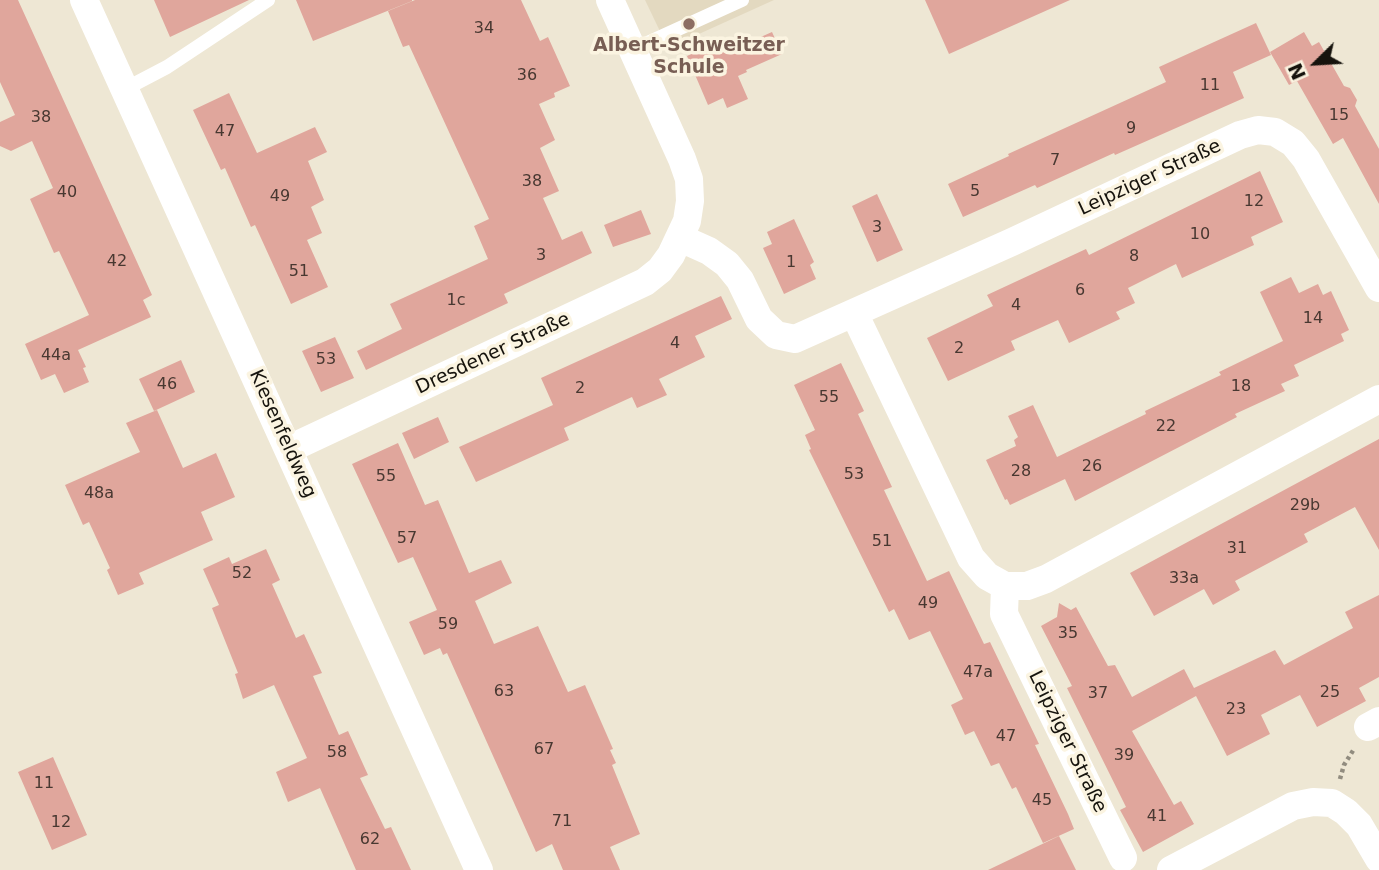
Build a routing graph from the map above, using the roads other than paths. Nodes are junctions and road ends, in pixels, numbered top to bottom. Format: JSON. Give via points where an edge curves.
{"nodes":[{"id":1,"x":84,"y":0,"type":"edge"},
{"id":2,"x":268,"y":0,"type":"edge"},
{"id":3,"x":610,"y":0,"type":"edge"},
{"id":4,"x":743,"y":0,"type":"edge"},
{"id":5,"x":632,"y":50,"type":"junction"},
{"id":6,"x":125,"y":89,"type":"junction"},
{"id":7,"x":680,"y":238,"type":"junction"},
{"id":8,"x":1379,"y":288,"type":"edge"},
{"id":9,"x":854,"y":313,"type":"junction"},
{"id":10,"x":1379,"y":399,"type":"edge"},
{"id":11,"x":289,"y":449,"type":"junction"},
{"id":12,"x":1005,"y":586,"type":"junction"},
{"id":13,"x":1123,"y":858,"type":"dead end"},
{"id":14,"x":1379,"y":859,"type":"edge"},
{"id":15,"x":479,"y":870,"type":"edge"},
{"id":16,"x":1171,"y":870,"type":"edge"}],
"edges":[{"from":1,"to":6,"type":"street","name":"Kiesenfeldweg"},
{"from":2,"to":6,"type":"lane","via":[[167,67]]},
{"from":3,"to":5,"type":"street","name":"Dresdener Straße"},
{"from":4,"to":5,"type":"lane"},
{"from":5,"to":7,"type":"street","name":"Dresdener Straße","via":[[689,179],[689,211]]},
{"from":6,"to":11,"type":"street","name":"Kiesenfeldweg"},
{"from":7,"to":9,"type":"street","name":"Leipziger Straße","via":[[727,264],[759,319],[776,335],[795,339]]},
{"from":7,"to":11,"type":"street","name":"Dresdener Straße","via":[[660,270],[645,282]]},
{"from":8,"to":9,"type":"street","name":"Leipziger Straße","via":[[1306,159],[1293,143],[1275,132],[1258,131],[1240,135]]},
{"from":9,"to":12,"type":"street","via":[[971,558],[987,576]]},
{"from":10,"to":12,"type":"street","via":[[1045,579],[1027,586]]},
{"from":11,"to":15,"type":"street","name":"Kiesenfeldweg"},
{"from":12,"to":13,"type":"street","name":"Leipziger Straße","via":[[1004,614]]},
{"from":14,"to":16,"type":"street","via":[[1346,812],[1332,803],[1313,802],[1293,806]]}]}
